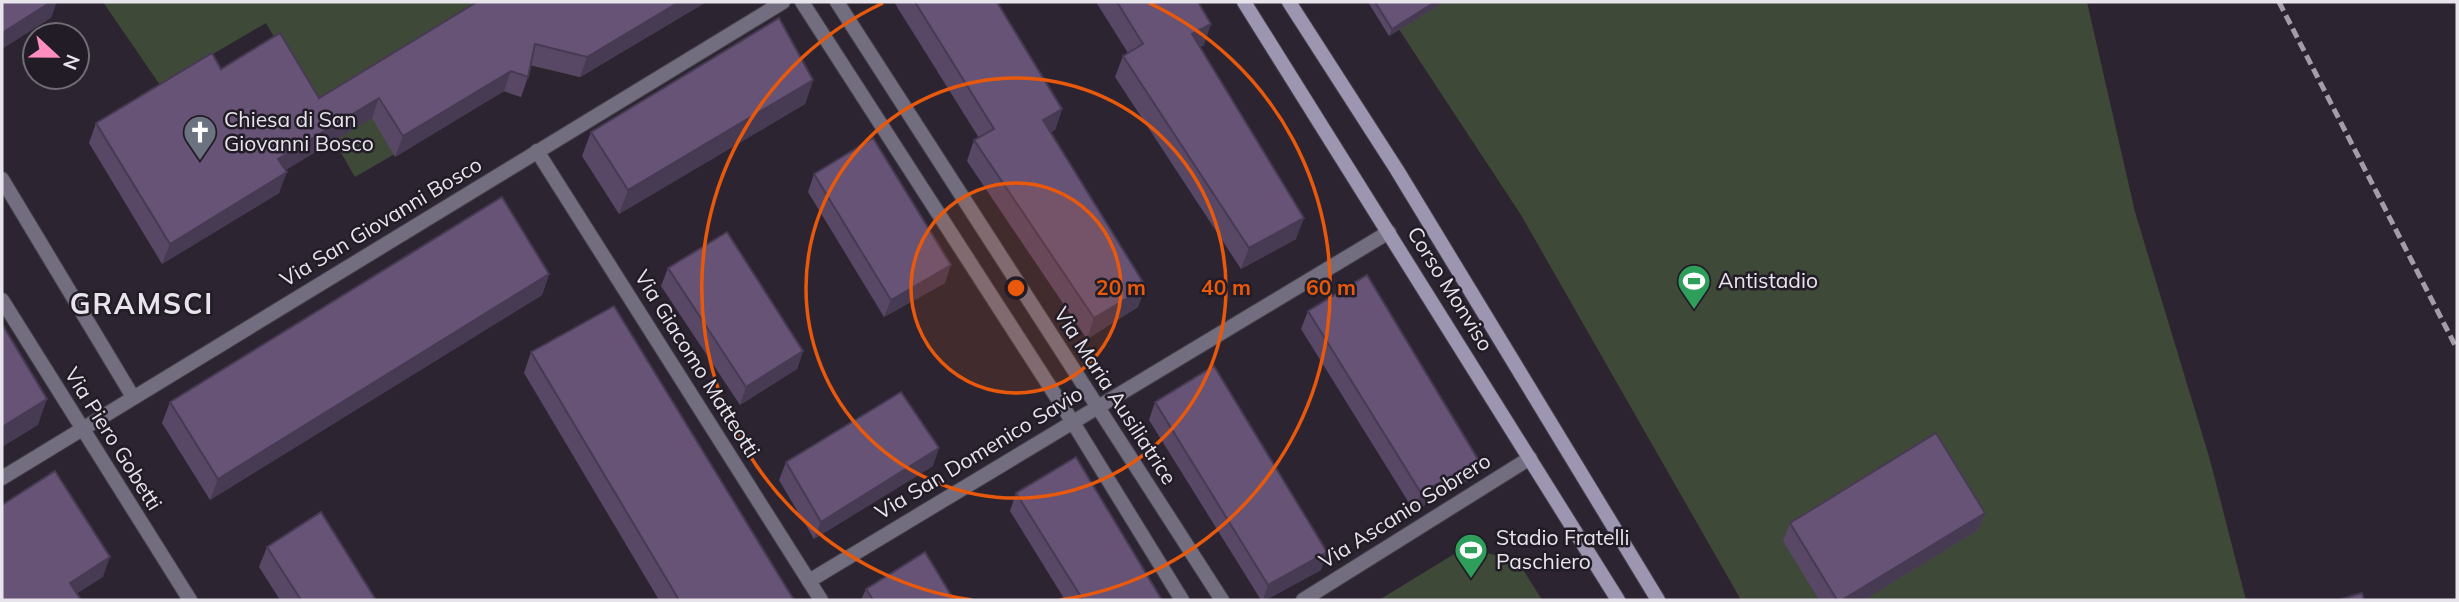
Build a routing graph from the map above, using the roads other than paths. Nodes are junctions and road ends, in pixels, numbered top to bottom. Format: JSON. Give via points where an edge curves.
{"nodes":[{"id":1,"x":783,"y":2,"type":"edge"},
{"id":2,"x":802,"y":2,"type":"edge"},
{"id":3,"x":837,"y":2,"type":"edge"},
{"id":4,"x":1244,"y":2,"type":"edge"},
{"id":5,"x":1289,"y":2,"type":"edge"},
{"id":6,"x":537,"y":151,"type":"junction"},
{"id":7,"x":2,"y":179,"type":"edge"},
{"id":8,"x":1389,"y":232,"type":"junction"},
{"id":9,"x":2,"y":300,"type":"edge"},
{"id":10,"x":133,"y":397,"type":"junction"},
{"id":11,"x":1096,"y":406,"type":"junction"},
{"id":12,"x":1072,"y":421,"type":"junction"},
{"id":13,"x":82,"y":428,"type":"junction"},
{"id":14,"x":1530,"y":458,"type":"junction"},
{"id":15,"x":2,"y":478,"type":"edge"},
{"id":16,"x":809,"y":581,"type":"junction"},
{"id":17,"x":190,"y":600,"type":"edge"},
{"id":18,"x":821,"y":600,"type":"edge"},
{"id":19,"x":1182,"y":600,"type":"edge"},
{"id":20,"x":1222,"y":600,"type":"edge"},
{"id":21,"x":1303,"y":600,"type":"edge"},
{"id":22,"x":1618,"y":600,"type":"edge"},
{"id":23,"x":1658,"y":600,"type":"edge"}],
"edges":[{"from":1,"to":6,"type":"street","name":"Via San Giovanni Bosco"},
{"from":2,"to":12,"type":"street"},
{"from":3,"to":11,"type":"street","name":"Via Maria Ausiliatrice"},
{"from":4,"to":8,"type":"main road","name":"Corso Monviso"},
{"from":5,"to":23,"type":"main road","name":"Corso Monviso","via":[[1397,170]]},
{"from":6,"to":10,"type":"street","name":"Via San Giovanni Bosco"},
{"from":6,"to":16,"type":"street","name":"Via Giacomo Matteotti"},
{"from":7,"to":10,"type":"street","name":"Via Piero Gobetti"},
{"from":8,"to":11,"type":"street","name":"Via San Domenico Savio"},
{"from":8,"to":14,"type":"main road","name":"Corso Monviso"},
{"from":9,"to":13,"type":"street","name":"Via Piero Gobetti"},
{"from":10,"to":13,"type":"street","name":"Via San Giovanni Bosco"},
{"from":11,"to":12,"type":"street","name":"Via San Domenico Savio"},
{"from":11,"to":20,"type":"street","name":"Via Maria Ausiliatrice"},
{"from":12,"to":16,"type":"street","name":"Via San Domenico Savio"},
{"from":12,"to":19,"type":"street"},
{"from":13,"to":15,"type":"street","name":"Via San Giovanni Bosco"},
{"from":13,"to":17,"type":"street","name":"Via Piero Gobetti"},
{"from":14,"to":21,"type":"street","name":"Via Ascanio Sobrero"},
{"from":14,"to":22,"type":"main road","name":"Corso Monviso"},
{"from":16,"to":18,"type":"street","name":"Via Giacomo Matteotti"}]}
